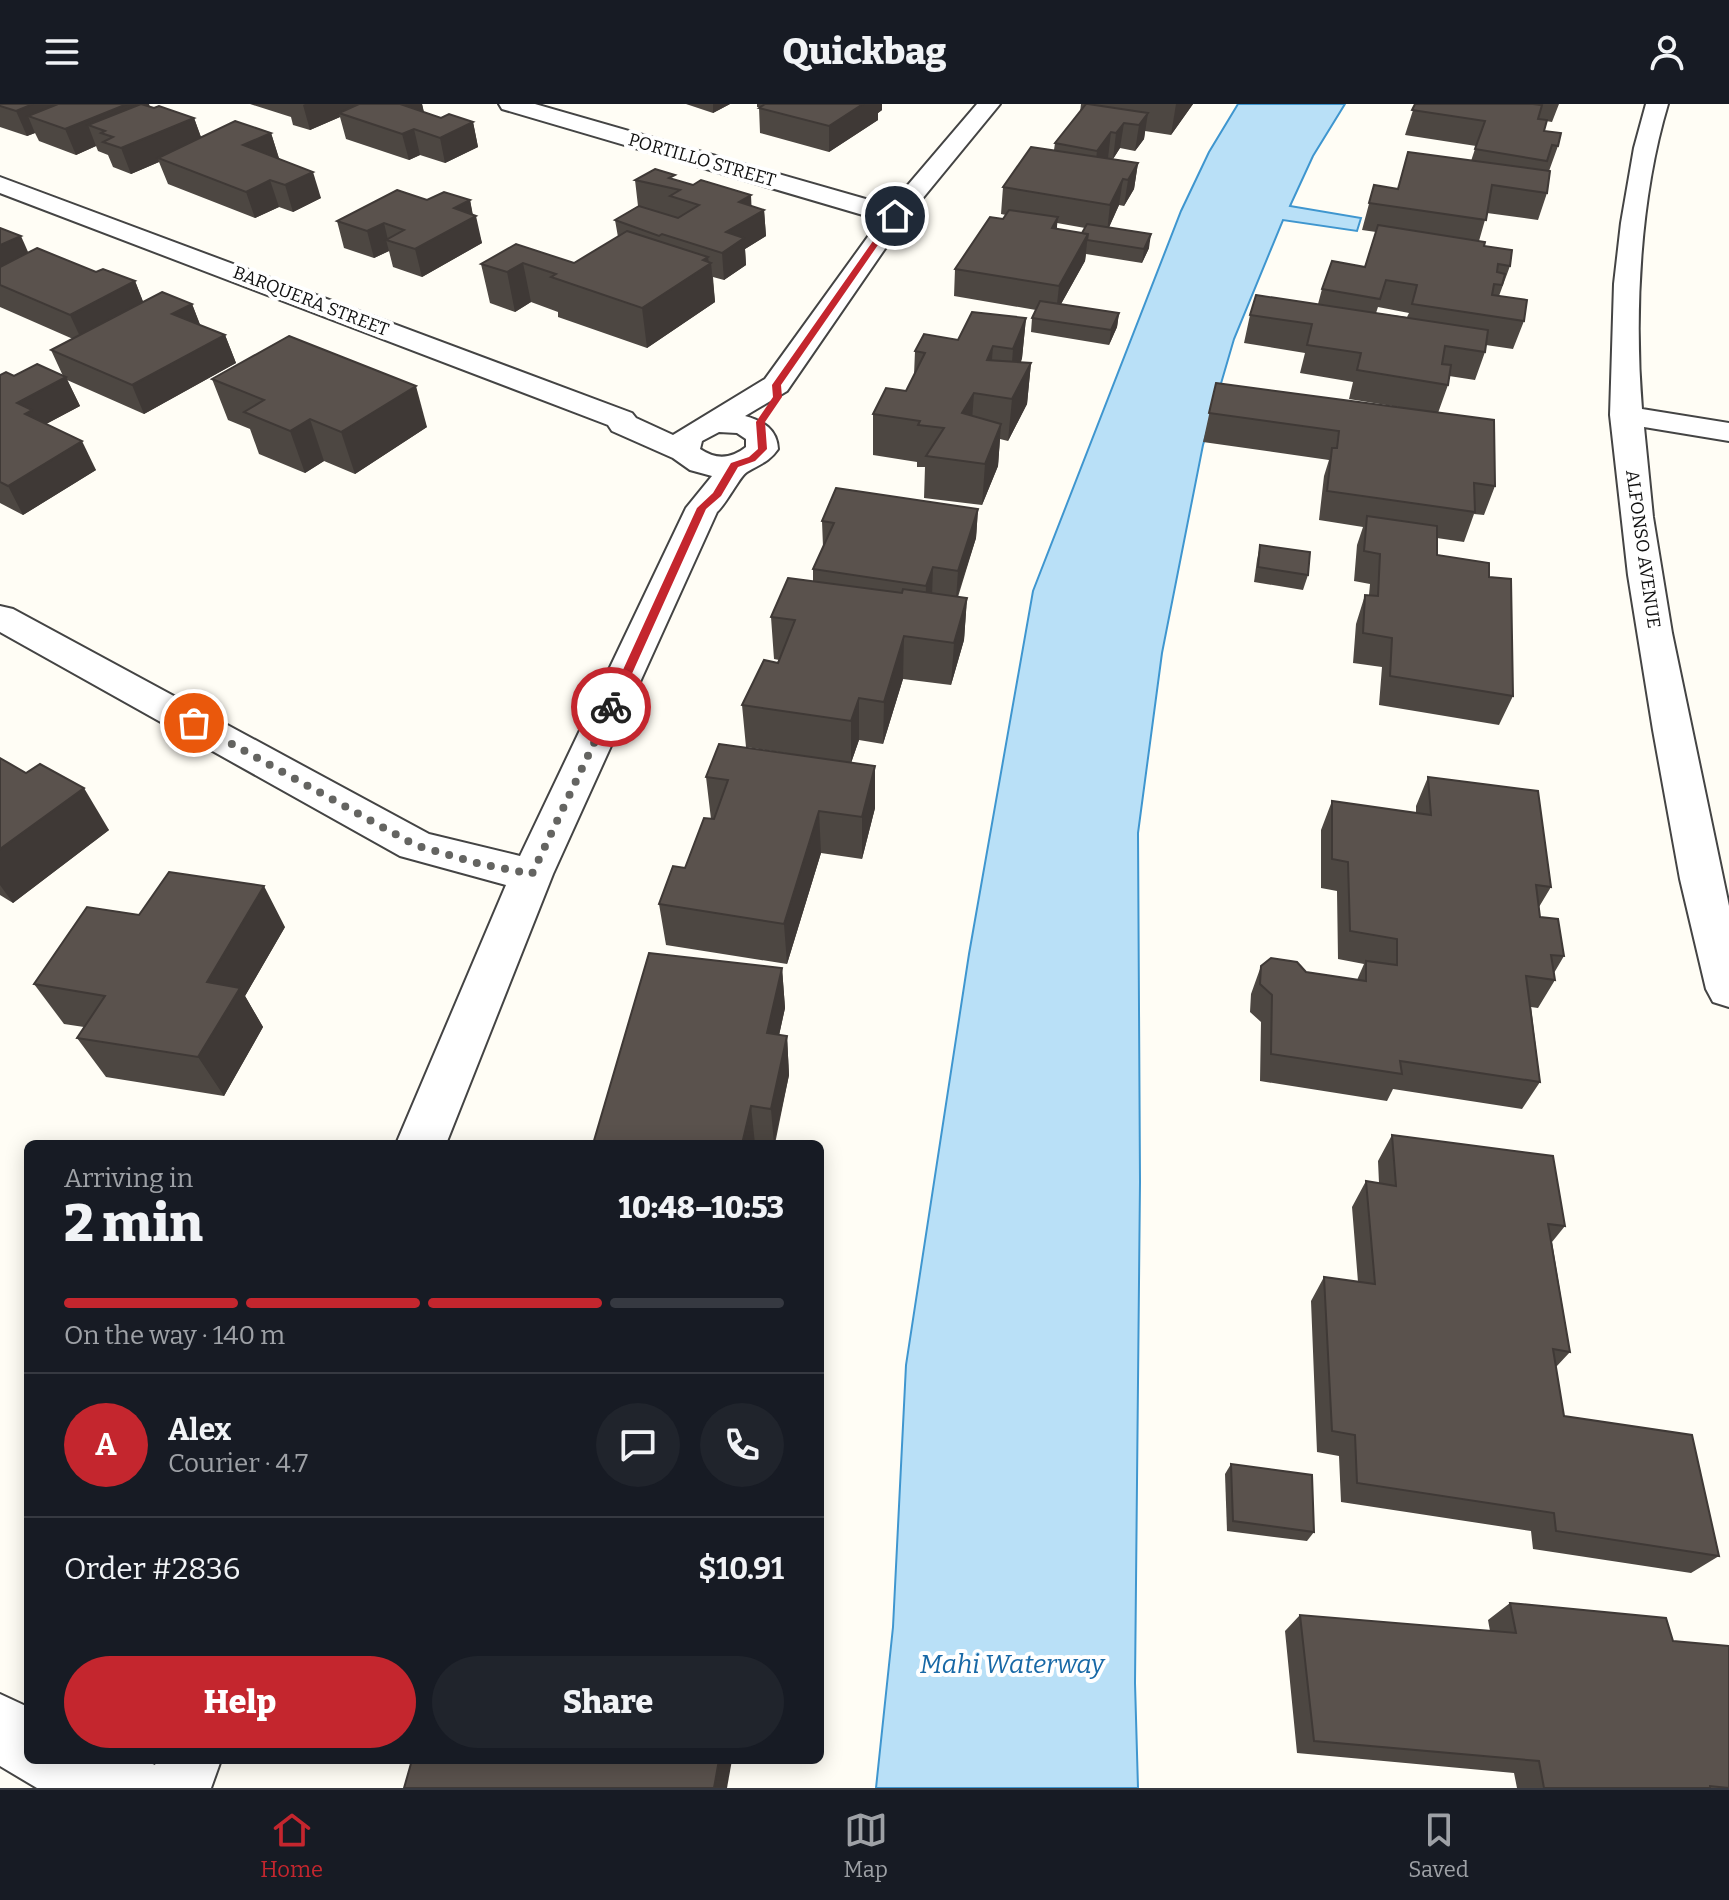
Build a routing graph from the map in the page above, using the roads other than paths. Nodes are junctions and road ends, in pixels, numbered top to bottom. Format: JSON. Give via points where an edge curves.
{"nodes":[{"id":1,"x":510,"y":104,"type":"edge"},
{"id":2,"x":989,"y":104,"type":"edge"},
{"id":3,"x":1657,"y":104,"type":"edge"},
{"id":4,"x":0,"y":184,"type":"edge"},
{"id":5,"x":895,"y":216,"type":"junction"},
{"id":6,"x":776,"y":385,"type":"junction"},
{"id":7,"x":1625,"y":415,"type":"junction"},
{"id":8,"x":1729,"y":432,"type":"edge"},
{"id":9,"x":760,"y":434,"type":"junction"},
{"id":10,"x":696,"y":440,"type":"junction"},
{"id":11,"x":734,"y":465,"type":"junction"},
{"id":12,"x":702,"y":508,"type":"junction"},
{"id":13,"x":0,"y":617,"type":"edge"},
{"id":14,"x":532,"y":874,"type":"junction"},
{"id":15,"x":1729,"y":989,"type":"edge"},
{"id":16,"x":423,"y":1140,"type":"edge"},
{"id":17,"x":0,"y":1726,"type":"edge"},
{"id":18,"x":24,"y":1744,"type":"edge"},
{"id":19,"x":58,"y":1764,"type":"edge"},
{"id":20,"x":187,"y":1764,"type":"edge"},
{"id":21,"x":132,"y":1788,"type":"edge"},
{"id":22,"x":178,"y":1788,"type":"edge"}],
"edges":[{"from":1,"to":5,"type":"street","name":"PORTILLO STREET"},
{"from":2,"to":5,"type":"street"},
{"from":3,"to":7,"type":"street","name":"ALFONSO AVENUE","via":[[1631,243]]},
{"from":4,"to":10,"type":"street","name":"BARQUERA STREET","via":[[623,424]]},
{"from":5,"to":6,"type":"street"},
{"from":6,"to":9,"type":"street","via":[[778,397],[760,422]]},
{"from":6,"to":10,"type":"street"},
{"from":7,"to":8,"type":"street"},
{"from":7,"to":15,"type":"street","name":"ALFONSO AVENUE","via":[[1641,555],[1679,774]]},
{"from":9,"to":10,"type":"street","via":[[738,423]]},
{"from":9,"to":11,"type":"street","via":[[762,449]]},
{"from":10,"to":11,"type":"street","via":[[713,466]]},
{"from":10,"to":12,"type":"street","via":[[685,474],[690,493]]},
{"from":11,"to":12,"type":"street"},
{"from":12,"to":14,"type":"street"},
{"from":13,"to":14,"type":"street","via":[[415,845]]},
{"from":14,"to":16,"type":"street"},
{"from":17,"to":18,"type":"street"},
{"from":19,"to":21,"type":"street"},
{"from":20,"to":22,"type":"street"}]}
